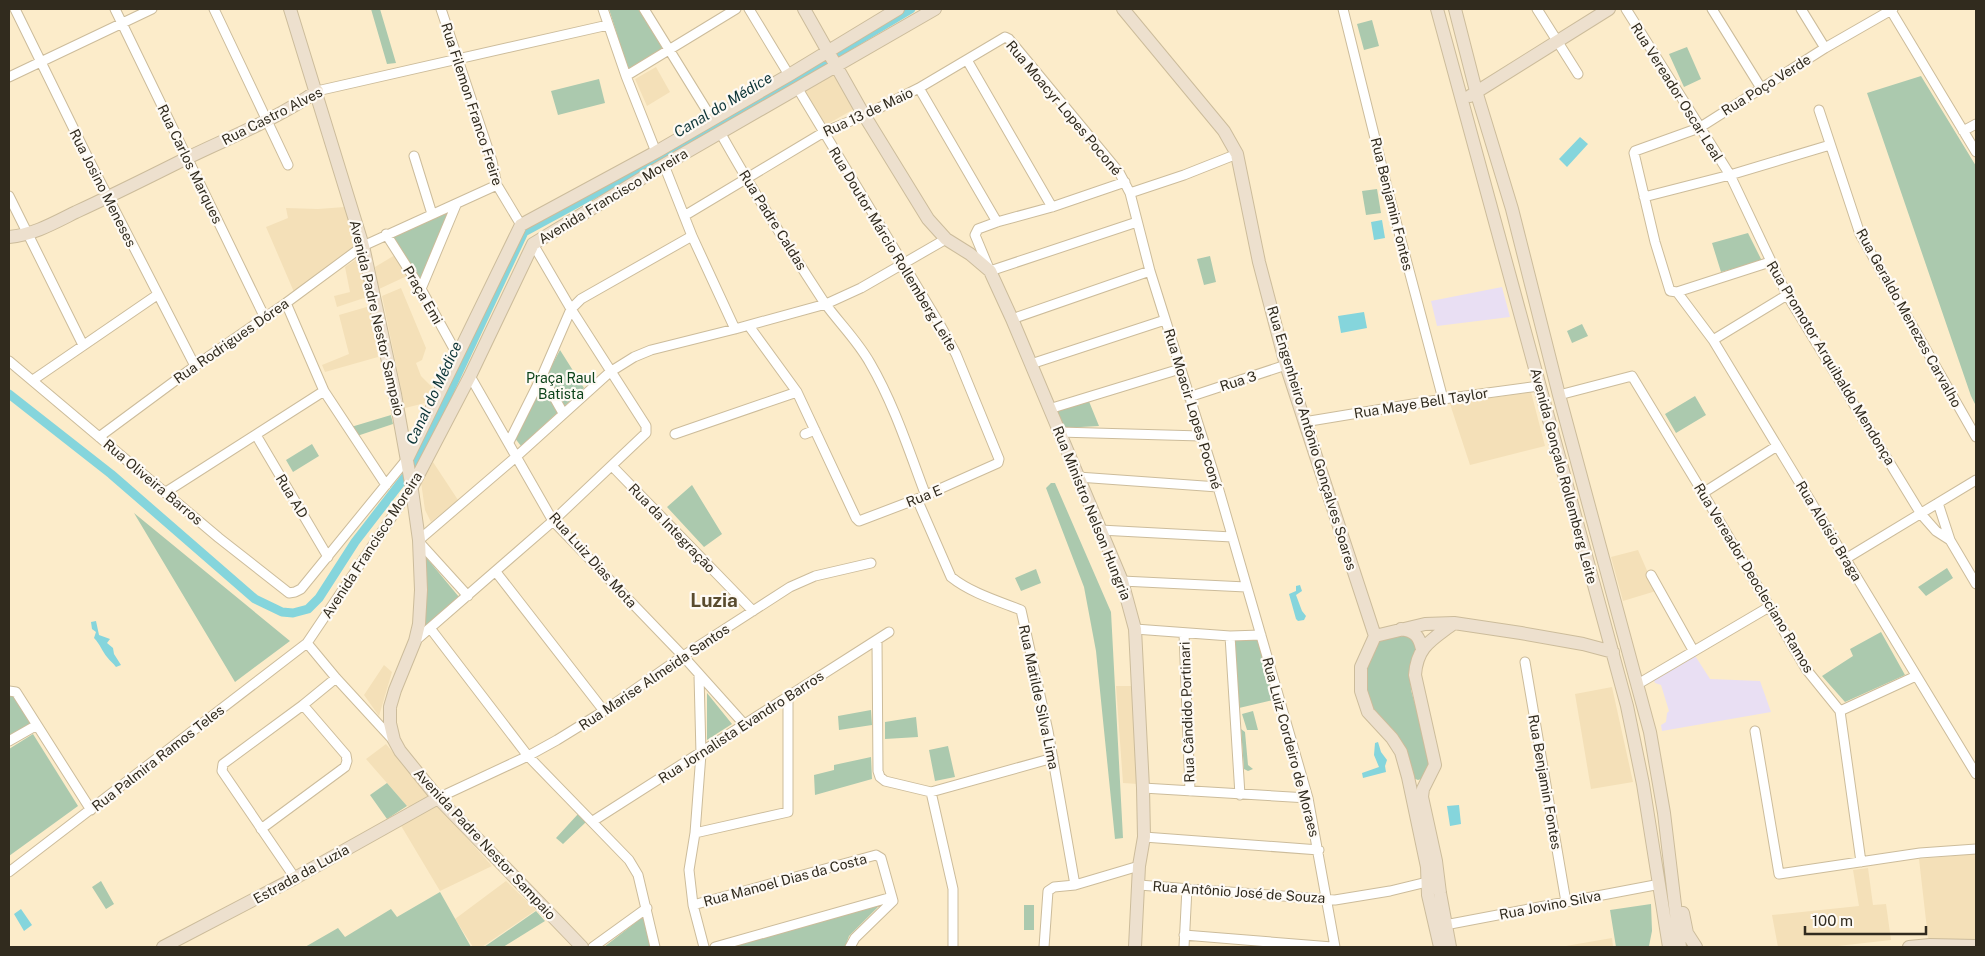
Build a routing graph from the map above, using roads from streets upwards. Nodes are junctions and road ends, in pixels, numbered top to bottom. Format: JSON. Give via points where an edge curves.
{"nodes":[{"id":1,"x":15,"y":9,"type":"edge"},
{"id":2,"x":115,"y":9,"type":"edge"},
{"id":3,"x":152,"y":9,"type":"edge"},
{"id":4,"x":214,"y":9,"type":"edge"},
{"id":5,"x":290,"y":9,"type":"edge"},
{"id":6,"x":441,"y":9,"type":"edge"},
{"id":7,"x":603,"y":9,"type":"edge"},
{"id":8,"x":644,"y":9,"type":"edge"},
{"id":9,"x":736,"y":9,"type":"edge"},
{"id":10,"x":749,"y":9,"type":"edge"},
{"id":11,"x":804,"y":9,"type":"edge"},
{"id":12,"x":898,"y":9,"type":"edge"},
{"id":13,"x":935,"y":9,"type":"edge"},
{"id":14,"x":1123,"y":9,"type":"edge"},
{"id":15,"x":1343,"y":9,"type":"edge"},
{"id":16,"x":1437,"y":9,"type":"edge"},
{"id":17,"x":1455,"y":9,"type":"edge"},
{"id":18,"x":1537,"y":9,"type":"edge"},
{"id":19,"x":1609,"y":9,"type":"edge"},
{"id":20,"x":1626,"y":9,"type":"edge"},
{"id":21,"x":1712,"y":9,"type":"edge"},
{"id":22,"x":1801,"y":9,"type":"edge"},
{"id":23,"x":1891,"y":9,"type":"edge"},
{"id":24,"x":122,"y":23,"type":"junction"},
{"id":25,"x":608,"y":25,"type":"junction"},
{"id":26,"x":1000,"y":40,"type":"joint"},
{"id":27,"x":1557,"y":41,"type":"junction"},
{"id":28,"x":1825,"y":48,"type":"junction"},
{"id":29,"x":670,"y":49,"type":"junction"},
{"id":30,"x":829,"y":52,"type":"junction"},
{"id":31,"x":457,"y":58,"type":"junction"},
{"id":32,"x":967,"y":60,"type":"junction"},
{"id":33,"x":40,"y":62,"type":"junction"},
{"id":34,"x":836,"y":65,"type":"junction"},
{"id":35,"x":1578,"y":74,"type":"dead end"},
{"id":36,"x":790,"y":75,"type":"junction"},
{"id":37,"x":626,"y":76,"type":"junction"},
{"id":38,"x":9,"y":77,"type":"edge"},
{"id":39,"x":919,"y":88,"type":"junction"},
{"id":40,"x":1761,"y":88,"type":"junction"},
{"id":41,"x":798,"y":89,"type":"junction"},
{"id":42,"x":316,"y":90,"type":"junction"},
{"id":43,"x":1476,"y":91,"type":"junction"},
{"id":44,"x":1462,"y":103,"type":"junction"},
{"id":45,"x":1819,"y":110,"type":"dead end"},
{"id":46,"x":865,"y":115,"type":"junction"},
{"id":47,"x":712,"y":119,"type":"junction"},
{"id":48,"x":266,"y":122,"type":"junction"},
{"id":49,"x":1976,"y":124,"type":"edge"},
{"id":50,"x":1699,"y":128,"type":"junction"},
{"id":51,"x":1963,"y":131,"type":"junction"},
{"id":52,"x":824,"y":132,"type":"junction"},
{"id":53,"x":721,"y":134,"type":"junction"},
{"id":54,"x":1830,"y":145,"type":"junction"},
{"id":55,"x":1635,"y":150,"type":"joint"},
{"id":56,"x":656,"y":152,"type":"junction"},
{"id":57,"x":1976,"y":152,"type":"edge"},
{"id":58,"x":1237,"y":154,"type":"junction"},
{"id":59,"x":414,"y":156,"type":"dead end"},
{"id":60,"x":187,"y":158,"type":"junction"},
{"id":61,"x":288,"y":165,"type":"dead end"},
{"id":62,"x":664,"y":165,"type":"junction"},
{"id":63,"x":1730,"y":175,"type":"junction"},
{"id":64,"x":746,"y":180,"type":"junction"},
{"id":65,"x":1125,"y":182,"type":"junction"},
{"id":66,"x":497,"y":185,"type":"junction"},
{"id":67,"x":1130,"y":193,"type":"junction"},
{"id":68,"x":9,"y":196,"type":"edge"},
{"id":69,"x":1644,"y":197,"type":"junction"},
{"id":70,"x":108,"y":198,"type":"junction"},
{"id":71,"x":456,"y":205,"type":"junction"},
{"id":72,"x":1052,"y":207,"type":"junction"},
{"id":73,"x":432,"y":214,"type":"junction"},
{"id":74,"x":684,"y":216,"type":"junction"},
{"id":75,"x":997,"y":222,"type":"junction"},
{"id":76,"x":1137,"y":222,"type":"junction"},
{"id":77,"x":522,"y":226,"type":"junction"},
{"id":78,"x":386,"y":234,"type":"junction"},
{"id":79,"x":27,"y":235,"type":"junction"},
{"id":80,"x":9,"y":236,"type":"edge"},
{"id":81,"x":692,"y":236,"type":"junction"},
{"id":82,"x":946,"y":239,"type":"junction"},
{"id":83,"x":533,"y":243,"type":"junction"},
{"id":84,"x":363,"y":246,"type":"junction"},
{"id":85,"x":1770,"y":262,"type":"junction"},
{"id":86,"x":903,"y":264,"type":"junction"},
{"id":87,"x":1150,"y":271,"type":"junction"},
{"id":88,"x":990,"y":272,"type":"junction"},
{"id":89,"x":421,"y":289,"type":"junction"},
{"id":90,"x":1675,"y":292,"type":"junction"},
{"id":91,"x":157,"y":295,"type":"junction"},
{"id":92,"x":1787,"y":295,"type":"junction"},
{"id":93,"x":286,"y":303,"type":"junction"},
{"id":94,"x":826,"y":304,"type":"junction"},
{"id":95,"x":571,"y":309,"type":"junction"},
{"id":96,"x":265,"y":318,"type":"junction"},
{"id":97,"x":1012,"y":319,"type":"junction"},
{"id":98,"x":1165,"y":320,"type":"junction"},
{"id":99,"x":749,"y":326,"type":"junction"},
{"id":100,"x":735,"y":329,"type":"junction"},
{"id":101,"x":1713,"y":340,"type":"junction"},
{"id":102,"x":83,"y":345,"type":"junction"},
{"id":103,"x":458,"y":356,"type":"junction"},
{"id":104,"x":9,"y":360,"type":"edge"},
{"id":105,"x":1031,"y":364,"type":"junction"},
{"id":106,"x":1286,"y":365,"type":"junction"},
{"id":107,"x":195,"y":366,"type":"junction"},
{"id":108,"x":1180,"y":369,"type":"junction"},
{"id":109,"x":610,"y":372,"type":"junction"},
{"id":110,"x":470,"y":376,"type":"junction"},
{"id":111,"x":542,"y":376,"type":"junction"},
{"id":112,"x":33,"y":380,"type":"junction"},
{"id":113,"x":1539,"y":386,"type":"junction"},
{"id":114,"x":324,"y":391,"type":"junction"},
{"id":115,"x":797,"y":392,"type":"junction"},
{"id":116,"x":1559,"y":395,"type":"junction"},
{"id":117,"x":1189,"y":396,"type":"junction"},
{"id":118,"x":1443,"y":399,"type":"junction"},
{"id":119,"x":1049,"y":409,"type":"junction"},
{"id":120,"x":563,"y":413,"type":"junction"},
{"id":121,"x":1304,"y":422,"type":"junction"},
{"id":122,"x":814,"y":430,"type":"junction"},
{"id":123,"x":1059,"y":432,"type":"junction"},
{"id":124,"x":675,"y":434,"type":"dead end"},
{"id":125,"x":805,"y":434,"type":"dead end"},
{"id":126,"x":256,"y":435,"type":"junction"},
{"id":127,"x":1201,"y":436,"type":"junction"},
{"id":128,"x":99,"y":437,"type":"junction"},
{"id":129,"x":1976,"y":437,"type":"edge"},
{"id":130,"x":509,"y":442,"type":"junction"},
{"id":131,"x":1777,"y":446,"type":"junction"},
{"id":132,"x":517,"y":456,"type":"junction"},
{"id":133,"x":408,"y":461,"type":"junction"},
{"id":134,"x":612,"y":466,"type":"junction"},
{"id":135,"x":992,"y":467,"type":"joint"},
{"id":136,"x":1078,"y":477,"type":"junction"},
{"id":137,"x":1976,"y":480,"type":"edge"},
{"id":138,"x":386,"y":485,"type":"junction"},
{"id":139,"x":412,"y":485,"type":"junction"},
{"id":140,"x":1218,"y":488,"type":"junction"},
{"id":141,"x":166,"y":492,"type":"junction"},
{"id":142,"x":1703,"y":493,"type":"junction"},
{"id":143,"x":926,"y":496,"type":"junction"},
{"id":144,"x":917,"y":499,"type":"junction"},
{"id":145,"x":1938,"y":503,"type":"junction"},
{"id":146,"x":1921,"y":514,"type":"junction"},
{"id":147,"x":553,"y":521,"type":"junction"},
{"id":148,"x":1100,"y":530,"type":"junction"},
{"id":149,"x":1232,"y":538,"type":"junction"},
{"id":150,"x":1950,"y":540,"type":"junction"},
{"id":151,"x":418,"y":541,"type":"junction"},
{"id":152,"x":328,"y":557,"type":"junction"},
{"id":153,"x":1846,"y":558,"type":"junction"},
{"id":154,"x":871,"y":563,"type":"dead end"},
{"id":155,"x":496,"y":572,"type":"junction"},
{"id":156,"x":1651,"y":576,"type":"dead end"},
{"id":157,"x":1975,"y":580,"type":"edge"},
{"id":158,"x":1122,"y":581,"type":"junction"},
{"id":159,"x":1246,"y":587,"type":"junction"},
{"id":160,"x":301,"y":590,"type":"joint"},
{"id":161,"x":468,"y":596,"type":"junction"},
{"id":162,"x":1769,"y":607,"type":"junction"},
{"id":163,"x":753,"y":611,"type":"junction"},
{"id":164,"x":1454,"y":623,"type":"junction"},
{"id":165,"x":1606,"y":627,"type":"junction"},
{"id":166,"x":430,"y":628,"type":"junction"},
{"id":167,"x":1135,"y":629,"type":"junction"},
{"id":168,"x":1401,"y":629,"type":"junction"},
{"id":169,"x":889,"y":632,"type":"dead end"},
{"id":170,"x":1184,"y":633,"type":"junction"},
{"id":171,"x":1261,"y":635,"type":"junction"},
{"id":172,"x":1230,"y":636,"type":"junction"},
{"id":173,"x":1375,"y":636,"type":"junction"},
{"id":174,"x":415,"y":641,"type":"junction"},
{"id":175,"x":877,"y":641,"type":"junction"},
{"id":176,"x":307,"y":643,"type":"junction"},
{"id":177,"x":1583,"y":644,"type":"junction"},
{"id":178,"x":1422,"y":649,"type":"junction"},
{"id":179,"x":1693,"y":650,"type":"junction"},
{"id":180,"x":1613,"y":652,"type":"junction"},
{"id":181,"x":683,"y":656,"type":"junction"},
{"id":182,"x":1525,"y":662,"type":"dead end"},
{"id":183,"x":699,"y":676,"type":"junction"},
{"id":184,"x":1916,"y":676,"type":"junction"},
{"id":185,"x":336,"y":678,"type":"junction"},
{"id":186,"x":1638,"y":684,"type":"junction"},
{"id":187,"x":9,"y":691,"type":"edge"},
{"id":188,"x":788,"y":697,"type":"junction"},
{"id":189,"x":303,"y":705,"type":"junction"},
{"id":190,"x":604,"y":711,"type":"junction"},
{"id":191,"x":1840,"y":711,"type":"junction"},
{"id":192,"x":37,"y":724,"type":"junction"},
{"id":193,"x":744,"y":724,"type":"junction"},
{"id":194,"x":1755,"y":731,"type":"dead end"},
{"id":195,"x":394,"y":740,"type":"junction"},
{"id":196,"x":9,"y":741,"type":"edge"},
{"id":197,"x":701,"y":754,"type":"junction"},
{"id":198,"x":528,"y":756,"type":"junction"},
{"id":199,"x":1053,"y":758,"type":"junction"},
{"id":200,"x":1976,"y":774,"type":"edge"},
{"id":201,"x":1408,"y":776,"type":"junction"},
{"id":202,"x":1430,"y":777,"type":"junction"},
{"id":203,"x":1143,"y":788,"type":"junction"},
{"id":204,"x":1190,"y":791,"type":"junction"},
{"id":205,"x":931,"y":792,"type":"junction"},
{"id":206,"x":1240,"y":795,"type":"junction"},
{"id":207,"x":438,"y":798,"type":"junction"},
{"id":208,"x":1308,"y":798,"type":"junction"},
{"id":209,"x":91,"y":810,"type":"junction"},
{"id":210,"x":1664,"y":813,"type":"junction"},
{"id":211,"x":592,"y":821,"type":"junction"},
{"id":212,"x":261,"y":828,"type":"junction"},
{"id":213,"x":695,"y":833,"type":"junction"},
{"id":214,"x":1144,"y":837,"type":"junction"},
{"id":215,"x":1319,"y":850,"type":"junction"},
{"id":216,"x":1976,"y":850,"type":"edge"},
{"id":217,"x":1861,"y":862,"type":"junction"},
{"id":218,"x":1139,"y":866,"type":"junction"},
{"id":219,"x":9,"y":872,"type":"edge"},
{"id":220,"x":1661,"y":876,"type":"junction"},
{"id":221,"x":295,"y":878,"type":"junction"},
{"id":222,"x":1427,"y":882,"type":"junction"},
{"id":223,"x":1139,"y":884,"type":"junction"},
{"id":224,"x":1075,"y":885,"type":"junction"},
{"id":225,"x":1187,"y":888,"type":"junction"},
{"id":226,"x":892,"y":897,"type":"junction"},
{"id":227,"x":1326,"y":900,"type":"junction"},
{"id":228,"x":1566,"y":902,"type":"junction"},
{"id":229,"x":693,"y":905,"type":"junction"},
{"id":230,"x":647,"y":908,"type":"junction"},
{"id":231,"x":1445,"y":926,"type":"junction"},
{"id":232,"x":1184,"y":935,"type":"junction"},
{"id":233,"x":1976,"y":946,"type":"edge"},
{"id":234,"x":163,"y":947,"type":"edge"},
{"id":235,"x":582,"y":947,"type":"edge"},
{"id":236,"x":592,"y":947,"type":"edge"},
{"id":237,"x":655,"y":947,"type":"edge"},
{"id":238,"x":704,"y":947,"type":"edge"},
{"id":239,"x":715,"y":947,"type":"edge"},
{"id":240,"x":850,"y":947,"type":"edge"},
{"id":241,"x":953,"y":947,"type":"edge"},
{"id":242,"x":1044,"y":947,"type":"edge"},
{"id":243,"x":1135,"y":947,"type":"edge"},
{"id":244,"x":1184,"y":947,"type":"edge"},
{"id":245,"x":1334,"y":947,"type":"edge"},
{"id":246,"x":1440,"y":947,"type":"edge"},
{"id":247,"x":1450,"y":947,"type":"edge"},
{"id":248,"x":1659,"y":947,"type":"edge"},
{"id":249,"x":1669,"y":947,"type":"edge"},
{"id":250,"x":1680,"y":947,"type":"edge"},
{"id":251,"x":1696,"y":947,"type":"edge"},
{"id":252,"x":1908,"y":947,"type":"edge"}],
"edges":[{"from":1,"to":33,"type":"street","name":"Rua Josino Meneses"},
{"from":2,"to":24,"type":"street","name":"Rua Carlos Marques"},
{"from":3,"to":24,"type":"street"},
{"from":4,"to":48,"type":"street"},
{"from":5,"to":42,"type":"street","name":"Avenida Padre Nestor Sampaio"},
{"from":6,"to":31,"type":"street","name":"Rua Filemon Franco Freire"},
{"from":7,"to":25,"type":"street"},
{"from":8,"to":29,"type":"street"},
{"from":9,"to":29,"type":"street"},
{"from":10,"to":36,"type":"street"},
{"from":11,"to":30,"type":"street","name":"Rua Ministro Nelson Hungria"},
{"from":12,"to":30,"type":"street","name":"Avenida Francisco Moreira"},
{"from":13,"to":34,"type":"street","name":"Avenida Francisco Moreira"},
{"from":14,"to":58,"type":"street","name":"Rua Engenheiro Antônio Gonçalves Soares","via":[[1224,131]]},
{"from":15,"to":118,"type":"street","name":"Rua Benjamin Fontes"},
{"from":16,"to":44,"type":"street","name":"Avenida Gonçalo Rollemberg Leite"},
{"from":17,"to":43,"type":"street","name":"Avenida Gonçalo Rollemberg Leite"},
{"from":18,"to":27,"type":"street"},
{"from":19,"to":27,"type":"street"},
{"from":20,"to":50,"type":"street","name":"Rua Vereador Oscar Leal"},
{"from":21,"to":40,"type":"street"},
{"from":22,"to":28,"type":"street"},
{"from":23,"to":28,"type":"street","name":"Rua Poço Verde"},
{"from":23,"to":51,"type":"street"},
{"from":24,"to":33,"type":"street"},
{"from":24,"to":60,"type":"street","name":"Rua Carlos Marques"},
{"from":25,"to":31,"type":"street","name":"Rua Castro Alves"},
{"from":25,"to":37,"type":"street"},
{"from":26,"to":32,"type":"street","name":"Rua 13 de Maio"},
{"from":26,"to":65,"type":"street","name":"Rua Moacyr Lopes Poconé","via":[[1009,39]]},
{"from":27,"to":35,"type":"street"},
{"from":27,"to":43,"type":"street"},
{"from":28,"to":40,"type":"street","name":"Rua Poço Verde"},
{"from":29,"to":37,"type":"street"},
{"from":29,"to":47,"type":"street"},
{"from":30,"to":34,"type":"street","name":"Rua Ministro Nelson Hungria"},
{"from":30,"to":36,"type":"street","name":"Avenida Francisco Moreira"},
{"from":31,"to":42,"type":"street","name":"Rua Castro Alves"},
{"from":31,"to":66,"type":"street","name":"Rua Filemon Franco Freire"},
{"from":32,"to":39,"type":"street","name":"Rua 13 de Maio"},
{"from":32,"to":72,"type":"street"},
{"from":33,"to":38,"type":"street"},
{"from":33,"to":70,"type":"street","name":"Rua Josino Meneses"},
{"from":34,"to":41,"type":"street","name":"Avenida Francisco Moreira"},
{"from":34,"to":46,"type":"street","name":"Rua Ministro Nelson Hungria"},
{"from":36,"to":47,"type":"street","name":"Avenida Francisco Moreira"},
{"from":37,"to":56,"type":"street"},
{"from":39,"to":46,"type":"street","name":"Rua 13 de Maio"},
{"from":39,"to":75,"type":"street"},
{"from":40,"to":50,"type":"street","name":"Rua Poço Verde"},
{"from":41,"to":52,"type":"street","name":"Rua Doutor Márcio Rollemberg Leite"},
{"from":41,"to":53,"type":"street","name":"Avenida Francisco Moreira"},
{"from":42,"to":48,"type":"street","name":"Rua Castro Alves"},
{"from":42,"to":84,"type":"street","name":"Avenida Padre Nestor Sampaio"},
{"from":43,"to":44,"type":"street"},
{"from":43,"to":116,"type":"street","name":"Avenida Gonçalo Rollemberg Leite","via":[[1512,209]]},
{"from":44,"to":113,"type":"street","name":"Avenida Gonçalo Rollemberg Leite"},
{"from":45,"to":54,"type":"street","name":"Rua Geraldo Menezes Carvalho"},
{"from":46,"to":52,"type":"street","name":"Rua 13 de Maio"},
{"from":46,"to":82,"type":"street","name":"Rua Ministro Nelson Hungria","via":[[928,219]]},
{"from":47,"to":56,"type":"street","name":"Avenida Francisco Moreira"},
{"from":48,"to":60,"type":"street","name":"Rua Castro Alves"},
{"from":48,"to":61,"type":"street"},
{"from":49,"to":51,"type":"street"},
{"from":50,"to":55,"type":"street","name":"Rua Poço Verde"},
{"from":50,"to":63,"type":"street","name":"Rua Vereador Oscar Leal"},
{"from":51,"to":57,"type":"street"},
{"from":52,"to":64,"type":"street","name":"Rua 13 de Maio"},
{"from":52,"to":86,"type":"street","name":"Rua Doutor Márcio Rollemberg Leite"},
{"from":53,"to":62,"type":"street","name":"Avenida Francisco Moreira"},
{"from":53,"to":64,"type":"street","name":"Rua Padre Caldas"},
{"from":54,"to":63,"type":"street"},
{"from":54,"to":129,"type":"street","name":"Rua Geraldo Menezes Carvalho","via":[[1860,234]]},
{"from":55,"to":69,"type":"street","name":"Rua Aloísio Braga"},
{"from":56,"to":77,"type":"street","name":"Avenida Francisco Moreira"},
{"from":58,"to":67,"type":"street"},
{"from":58,"to":106,"type":"street","name":"Rua Engenheiro Antônio Gonçalves Soares","via":[[1259,262]]},
{"from":59,"to":73,"type":"street"},
{"from":60,"to":70,"type":"street","name":"Rua Castro Alves"},
{"from":60,"to":96,"type":"street","name":"Rua Carlos Marques"},
{"from":62,"to":74,"type":"street"},
{"from":62,"to":83,"type":"street","name":"Avenida Francisco Moreira"},
{"from":63,"to":69,"type":"street"},
{"from":63,"to":85,"type":"street","name":"Rua Promotor Arquibaldo Mendonça"},
{"from":64,"to":74,"type":"street","name":"Rua 13 de Maio"},
{"from":64,"to":94,"type":"street","name":"Rua Padre Caldas"},
{"from":65,"to":67,"type":"street","name":"Rua Moacir Lopes Poconé"},
{"from":65,"to":72,"type":"street"},
{"from":66,"to":71,"type":"street","name":"Rua Rodrigues Dórea"},
{"from":66,"to":77,"type":"street","name":"Rua Filemon Franco Freire"},
{"from":67,"to":76,"type":"street","name":"Rua Moacir Lopes Poconé"},
{"from":68,"to":79,"type":"street"},
{"from":69,"to":90,"type":"street","name":"Rua Aloísio Braga","via":[[1668,288]]},
{"from":70,"to":79,"type":"street","name":"Rua Castro Alves"},
{"from":70,"to":91,"type":"street","name":"Rua Josino Meneses"},
{"from":71,"to":73,"type":"street","name":"Rua Rodrigues Dórea"},
{"from":71,"to":89,"type":"street"},
{"from":72,"to":75,"type":"street"},
{"from":73,"to":78,"type":"street","name":"Rua Rodrigues Dórea"},
{"from":74,"to":81,"type":"street"},
{"from":75,"to":88,"type":"street","name":"Rua Ministro Nelson Hungria","via":[[978,229],[975,235]]},
{"from":76,"to":87,"type":"street","name":"Rua Moacir Lopes Poconé"},
{"from":76,"to":88,"type":"street"},
{"from":77,"to":83,"type":"street"},
{"from":77,"to":103,"type":"street","name":"Avenida Francisco Moreira"},
{"from":78,"to":84,"type":"street","name":"Rua Rodrigues Dórea"},
{"from":78,"to":89,"type":"street","name":"Praça Emi"},
{"from":79,"to":80,"type":"street","name":"Rua Castro Alves"},
{"from":79,"to":102,"type":"street"},
{"from":81,"to":95,"type":"street","via":[[580,299]]},
{"from":81,"to":100,"type":"street"},
{"from":82,"to":86,"type":"street"},
{"from":82,"to":88,"type":"street","name":"Rua Ministro Nelson Hungria"},
{"from":83,"to":95,"type":"street"},
{"from":83,"to":110,"type":"street","name":"Avenida Francisco Moreira"},
{"from":84,"to":93,"type":"street","name":"Rua Rodrigues Dórea"},
{"from":84,"to":133,"type":"street","name":"Avenida Padre Nestor Sampaio"},
{"from":85,"to":90,"type":"street"},
{"from":85,"to":92,"type":"street","name":"Rua Promotor Arquibaldo Mendonça"},
{"from":86,"to":94,"type":"street"},
{"from":86,"to":135,"type":"street","name":"Rua Doutor Márcio Rollemberg Leite","via":[[956,354],[999,459]]},
{"from":87,"to":97,"type":"street"},
{"from":87,"to":98,"type":"street","name":"Rua Moacir Lopes Poconé"},
{"from":88,"to":97,"type":"street","name":"Rua Ministro Nelson Hungria"},
{"from":89,"to":103,"type":"street","name":"Praça Emi"},
{"from":90,"to":101,"type":"street","name":"Rua Aloísio Braga"},
{"from":91,"to":102,"type":"street"},
{"from":91,"to":107,"type":"street","name":"Rua Josino Meneses"},
{"from":92,"to":101,"type":"street"},
{"from":92,"to":146,"type":"street","name":"Rua Promotor Arquibaldo Mendonça"},
{"from":93,"to":96,"type":"street","name":"Rua Rodrigues Dórea"},
{"from":93,"to":114,"type":"street"},
{"from":94,"to":99,"type":"street"},
{"from":94,"to":143,"type":"street","name":"Rua Padre Caldas","via":[[857,341],[884,388]]},
{"from":95,"to":109,"type":"street"},
{"from":95,"to":111,"type":"street"},
{"from":96,"to":107,"type":"street","name":"Rua Rodrigues Dórea"},
{"from":97,"to":105,"type":"street","name":"Rua Ministro Nelson Hungria"},
{"from":98,"to":105,"type":"street"},
{"from":98,"to":108,"type":"street","name":"Rua Moacir Lopes Poconé"},
{"from":99,"to":100,"type":"street"},
{"from":99,"to":115,"type":"street"},
{"from":100,"to":109,"type":"street","via":[[651,350]]},
{"from":101,"to":131,"type":"street","name":"Rua Aloísio Braga"},
{"from":102,"to":112,"type":"street"},
{"from":103,"to":133,"type":"street","name":"Avenida Francisco Moreira"},
{"from":104,"to":112,"type":"street","name":"Rua Oliveira Barros"},
{"from":105,"to":119,"type":"street","name":"Rua Ministro Nelson Hungria"},
{"from":106,"to":117,"type":"street","name":"Rua 3"},
{"from":106,"to":121,"type":"street","name":"Rua Engenheiro Antônio Gonçalves Soares"},
{"from":107,"to":128,"type":"street","name":"Rua Rodrigues Dórea"},
{"from":108,"to":117,"type":"street","name":"Rua Moacir Lopes Poconé"},
{"from":108,"to":119,"type":"street"},
{"from":109,"to":120,"type":"street"},
{"from":109,"to":134,"type":"street","via":[[647,430]]},
{"from":110,"to":130,"type":"street","name":"Rua Luiz Dias Mota"},
{"from":110,"to":139,"type":"street","name":"Avenida Francisco Moreira"},
{"from":111,"to":120,"type":"street"},
{"from":111,"to":130,"type":"street"},
{"from":112,"to":128,"type":"street","name":"Rua Oliveira Barros"},
{"from":113,"to":118,"type":"street","name":"Rua Maye Bell Taylor"},
{"from":113,"to":165,"type":"street","name":"Avenida Gonçalo Rollemberg Leite"},
{"from":114,"to":126,"type":"street"},
{"from":114,"to":138,"type":"street"},
{"from":115,"to":122,"type":"street"},
{"from":115,"to":124,"type":"street"},
{"from":116,"to":142,"type":"street","name":"Rua Vereador Deocleciano Ramos","via":[[1632,376]]},
{"from":116,"to":186,"type":"street","name":"Avenida Gonçalo Rollemberg Leite"},
{"from":117,"to":127,"type":"street","name":"Rua Moacir Lopes Poconé"},
{"from":118,"to":121,"type":"street","name":"Rua Maye Bell Taylor"},
{"from":119,"to":123,"type":"street","name":"Rua Ministro Nelson Hungria"},
{"from":120,"to":132,"type":"street"},
{"from":121,"to":173,"type":"street","name":"Rua Engenheiro Antônio Gonçalves Soares"},
{"from":122,"to":125,"type":"street"},
{"from":122,"to":144,"type":"street","name":"Rua E","via":[[859,521]]},
{"from":123,"to":127,"type":"street"},
{"from":123,"to":136,"type":"street","name":"Rua Ministro Nelson Hungria"},
{"from":126,"to":141,"type":"street"},
{"from":126,"to":152,"type":"street","name":"Rua AD"},
{"from":127,"to":140,"type":"street","name":"Rua Moacir Lopes Poconé"},
{"from":128,"to":141,"type":"street","name":"Rua Oliveira Barros"},
{"from":130,"to":132,"type":"street","name":"Rua Luiz Dias Mota"},
{"from":131,"to":142,"type":"street"},
{"from":131,"to":153,"type":"street","name":"Rua Aloísio Braga"},
{"from":132,"to":147,"type":"street","name":"Rua Luiz Dias Mota"},
{"from":132,"to":151,"type":"street"},
{"from":133,"to":138,"type":"street","name":"Avenida Francisco Moreira"},
{"from":133,"to":139,"type":"street","name":"Avenida Padre Nestor Sampaio"},
{"from":134,"to":147,"type":"street"},
{"from":134,"to":163,"type":"street","name":"Rua da Integração"},
{"from":135,"to":143,"type":"street","name":"Rua E"},
{"from":136,"to":140,"type":"street"},
{"from":136,"to":148,"type":"street","name":"Rua Ministro Nelson Hungria"},
{"from":137,"to":145,"type":"street"},
{"from":138,"to":152,"type":"street","name":"Avenida Francisco Moreira"},
{"from":139,"to":151,"type":"street","name":"Avenida Padre Nestor Sampaio"},
{"from":139,"to":176,"type":"street","name":"Avenida Francisco Moreira"},
{"from":140,"to":149,"type":"street","name":"Rua Moacir Lopes Poconé"},
{"from":141,"to":160,"type":"street","name":"Rua Oliveira Barros","via":[[284,590],[291,593]]},
{"from":142,"to":162,"type":"street","name":"Rua Vereador Deocleciano Ramos"},
{"from":143,"to":144,"type":"street","name":"Rua E"},
{"from":144,"to":199,"type":"street","name":"Rua Matilde Silva Lima","via":[[951,577],[979,593],[1021,610]]},
{"from":145,"to":146,"type":"street"},
{"from":145,"to":150,"type":"street","name":"Rua Promotor Arquibaldo Mendonça"},
{"from":146,"to":150,"type":"street","name":"Rua Promotor Arquibaldo Mendonça","via":[[1936,531]]},
{"from":146,"to":153,"type":"street"},
{"from":147,"to":155,"type":"street"},
{"from":147,"to":181,"type":"street","name":"Rua Luiz Dias Mota"},
{"from":148,"to":149,"type":"street"},
{"from":148,"to":158,"type":"street","name":"Rua Ministro Nelson Hungria"},
{"from":149,"to":159,"type":"street","name":"Rua Moacir Lopes Poconé"},
{"from":150,"to":157,"type":"street","name":"Rua Promotor Arquibaldo Mendonça"},
{"from":151,"to":161,"type":"street"},
{"from":151,"to":174,"type":"street","name":"Avenida Padre Nestor Sampaio","via":[[421,590]]},
{"from":152,"to":160,"type":"street","name":"Avenida Francisco Moreira"},
{"from":153,"to":184,"type":"street","name":"Rua Aloísio Braga"},
{"from":154,"to":163,"type":"street","name":"Rua Marise Almeida Santos","via":[[815,576],[790,587]]},
{"from":155,"to":161,"type":"street"},
{"from":155,"to":190,"type":"street"},
{"from":156,"to":179,"type":"street"},
{"from":158,"to":159,"type":"street"},
{"from":158,"to":167,"type":"street","name":"Rua Ministro Nelson Hungria"},
{"from":159,"to":171,"type":"street","name":"Rua Moacir Lopes Poconé"},
{"from":161,"to":166,"type":"street"},
{"from":162,"to":179,"type":"street"},
{"from":162,"to":191,"type":"street","name":"Rua Vereador Deocleciano Ramos","via":[[1806,669]]},
{"from":163,"to":181,"type":"street","name":"Rua Marise Almeida Santos"},
{"from":164,"to":168,"type":"street","via":[[1434,622]]},
{"from":164,"to":177,"type":"street"},
{"from":164,"to":178,"type":"street"},
{"from":165,"to":177,"type":"street"},
{"from":165,"to":180,"type":"street","name":"Avenida Gonçalo Rollemberg Leite"},
{"from":166,"to":174,"type":"street"},
{"from":166,"to":198,"type":"street"},
{"from":167,"to":170,"type":"street"},
{"from":167,"to":203,"type":"street","name":"Rua Ministro Nelson Hungria"},
{"from":168,"to":173,"type":"street"},
{"from":168,"to":178,"type":"street","via":[[1416,634]]},
{"from":169,"to":175,"type":"street","name":"Rua Jornalista Evandro Barros"},
{"from":170,"to":172,"type":"street"},
{"from":170,"to":204,"type":"street","name":"Rua Cândido Portinari"},
{"from":171,"to":172,"type":"street"},
{"from":171,"to":208,"type":"street","name":"Rua Luiz Cordeiro de Moraes"},
{"from":172,"to":206,"type":"street"},
{"from":173,"to":201,"type":"street","via":[[1361,667],[1364,703],[1372,718],[1398,746]]},
{"from":174,"to":195,"type":"street","name":"Avenida Padre Nestor Sampaio","via":[[390,707]]},
{"from":175,"to":188,"type":"street","name":"Rua Jornalista Evandro Barros"},
{"from":175,"to":205,"type":"street","via":[[880,777]]},
{"from":176,"to":185,"type":"street"},
{"from":176,"to":209,"type":"street","name":"Rua Palmira Ramos Teles"},
{"from":177,"to":180,"type":"street"},
{"from":178,"to":202,"type":"street","via":[[1415,675],[1435,765]]},
{"from":179,"to":186,"type":"street"},
{"from":180,"to":220,"type":"street","name":"Avenida Gonçalo Rollemberg Leite"},
{"from":181,"to":183,"type":"street","name":"Rua Luiz Dias Mota"},
{"from":181,"to":190,"type":"street","name":"Rua Marise Almeida Santos"},
{"from":182,"to":228,"type":"street","name":"Rua Benjamin Fontes"},
{"from":183,"to":193,"type":"street","name":"Rua Luiz Dias Mota"},
{"from":183,"to":197,"type":"street"},
{"from":184,"to":191,"type":"street"},
{"from":184,"to":200,"type":"street","name":"Rua Aloísio Braga"},
{"from":185,"to":189,"type":"street"},
{"from":185,"to":195,"type":"street"},
{"from":186,"to":210,"type":"street","name":"Avenida Gonçalo Rollemberg Leite"},
{"from":187,"to":192,"type":"street","via":[[16,692]]},
{"from":188,"to":193,"type":"street","name":"Rua Jornalista Evandro Barros"},
{"from":188,"to":213,"type":"street","via":[[788,812]]},
{"from":189,"to":212,"type":"street","via":[[224,764],[222,771]]},
{"from":189,"to":212,"type":"street","via":[[346,755],[345,767]]},
{"from":190,"to":198,"type":"street","name":"Rua Marise Almeida Santos"},
{"from":191,"to":217,"type":"street"},
{"from":192,"to":196,"type":"street"},
{"from":192,"to":209,"type":"street"},
{"from":193,"to":197,"type":"street","name":"Rua Jornalista Evandro Barros"},
{"from":194,"to":217,"type":"street","via":[[1779,874]]},
{"from":195,"to":207,"type":"street","name":"Avenida Padre Nestor Sampaio"},
{"from":197,"to":211,"type":"street","name":"Rua Jornalista Evandro Barros"},
{"from":197,"to":213,"type":"street"},
{"from":198,"to":207,"type":"street","name":"Rua Marise Almeida Santos"},
{"from":198,"to":211,"type":"street"},
{"from":199,"to":205,"type":"street"},
{"from":199,"to":224,"type":"street","name":"Rua Matilde Silva Lima"},
{"from":201,"to":202,"type":"street","via":[[1420,781]]},
{"from":201,"to":222,"type":"street","via":[[1427,867]]},
{"from":202,"to":231,"type":"street","via":[[1422,797],[1436,861]]},
{"from":203,"to":204,"type":"street"},
{"from":203,"to":214,"type":"street","name":"Rua Ministro Nelson Hungria"},
{"from":204,"to":206,"type":"street"},
{"from":205,"to":241,"type":"street","via":[[953,889]]},
{"from":206,"to":208,"type":"street"},
{"from":207,"to":221,"type":"street","name":"Estrada da Luzia"},
{"from":207,"to":235,"type":"street","name":"Avenida Padre Nestor Sampaio"},
{"from":208,"to":215,"type":"street","name":"Rua Luiz Cordeiro de Moraes"},
{"from":209,"to":219,"type":"street","name":"Rua Palmira Ramos Teles"},
{"from":210,"to":220,"type":"street","name":"Avenida Gonçalo Rollemberg Leite"},
{"from":210,"to":251,"type":"street","via":[[1674,850],[1687,933]]},
{"from":211,"to":230,"type":"street","via":[[635,868]]},
{"from":212,"to":221,"type":"street"},
{"from":213,"to":229,"type":"street","via":[[689,870]]},
{"from":214,"to":215,"type":"street"},
{"from":214,"to":218,"type":"street","name":"Rua Ministro Nelson Hungria"},
{"from":215,"to":227,"type":"street","name":"Rua Luiz Cordeiro de Moraes"},
{"from":216,"to":217,"type":"street","via":[[1920,853]]},
{"from":218,"to":223,"type":"street","name":"Rua Ministro Nelson Hungria"},
{"from":218,"to":224,"type":"street"},
{"from":220,"to":228,"type":"street","name":"Rua Jovino Silva"},
{"from":220,"to":248,"type":"street"},
{"from":220,"to":249,"type":"street","name":"Avenida Gonçalo Rollemberg Leite"},
{"from":220,"to":250,"type":"street"},
{"from":221,"to":234,"type":"street","name":"Estrada da Luzia"},
{"from":222,"to":227,"type":"street","name":"Rua Antônio José de Souza"},
{"from":222,"to":246,"type":"street"},
{"from":223,"to":225,"type":"street","name":"Rua Antônio José de Souza"},
{"from":223,"to":243,"type":"street","name":"Rua Ministro Nelson Hungria"},
{"from":224,"to":242,"type":"street","via":[[1054,887],[1048,891]]},
{"from":225,"to":227,"type":"street","name":"Rua Antônio José de Souza"},
{"from":225,"to":232,"type":"street"},
{"from":226,"to":229,"type":"street","name":"Rua Manoel Dias da Costa","via":[[881,858],[876,855]]},
{"from":226,"to":239,"type":"street"},
{"from":226,"to":240,"type":"street","via":[[891,904],[855,938]]},
{"from":227,"to":245,"type":"street","name":"Rua Luiz Cordeiro de Moraes"},
{"from":228,"to":231,"type":"street","name":"Rua Jovino Silva"},
{"from":229,"to":238,"type":"street"},
{"from":230,"to":236,"type":"street"},
{"from":230,"to":237,"type":"street"},
{"from":231,"to":247,"type":"street"},
{"from":232,"to":244,"type":"street"},
{"from":232,"to":245,"type":"street"},
{"from":233,"to":252,"type":"street"}]}
